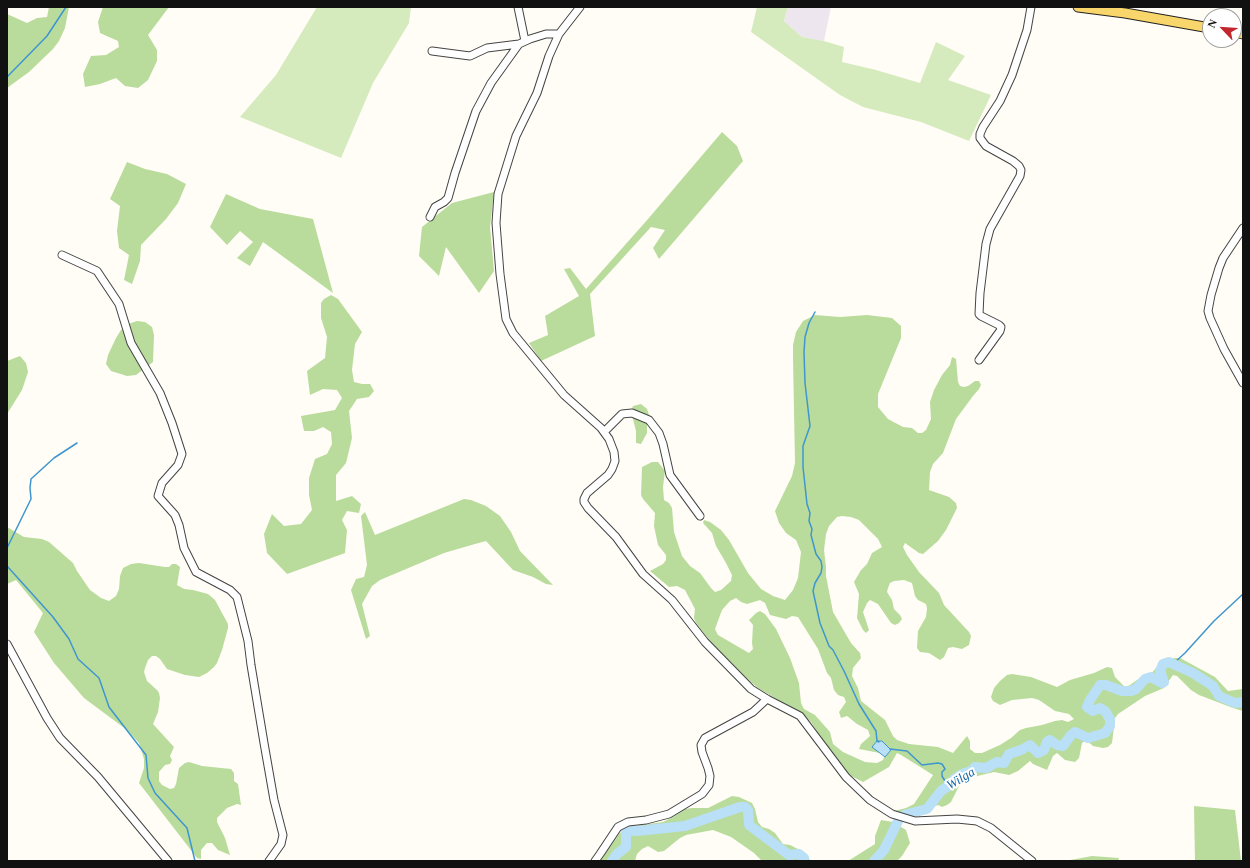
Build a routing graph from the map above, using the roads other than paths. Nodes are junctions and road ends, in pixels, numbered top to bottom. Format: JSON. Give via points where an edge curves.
{"nodes":[{"id":1,"x":518,"y":7,"type":"edge"},
{"id":2,"x":580,"y":7,"type":"edge"},
{"id":3,"x":1032,"y":7,"type":"edge"},
{"id":4,"x":1078,"y":7,"type":"edge"},
{"id":5,"x":1202,"y":27,"type":"edge"},
{"id":6,"x":559,"y":34,"type":"junction"},
{"id":7,"x":522,"y":42,"type":"junction"},
{"id":8,"x":432,"y":51,"type":"dead end"},
{"id":9,"x":430,"y":217,"type":"dead end"},
{"id":10,"x":1243,"y":228,"type":"edge"},
{"id":11,"x":62,"y":255,"type":"dead end"},
{"id":12,"x":979,"y":360,"type":"dead end"},
{"id":13,"x":1243,"y":383,"type":"edge"},
{"id":14,"x":604,"y":432,"type":"junction"},
{"id":15,"x":700,"y":516,"type":"dead end"},
{"id":16,"x":7,"y":644,"type":"edge"},
{"id":17,"x":767,"y":700,"type":"junction"},
{"id":18,"x":168,"y":861,"type":"edge"},
{"id":19,"x":269,"y":861,"type":"edge"},
{"id":20,"x":594,"y":861,"type":"edge"},
{"id":21,"x":1032,"y":861,"type":"edge"}],
"edges":[{"from":1,"to":7,"type":"street"},
{"from":2,"to":6,"type":"street"},
{"from":3,"to":12,"type":"street","via":[[1012,76],[980,134],[986,146],[1013,161],[1021,170],[990,228],[986,244],[979,314],[1001,327]]},
{"from":4,"to":5,"type":"main road"},
{"from":6,"to":7,"type":"street","via":[[546,34]]},
{"from":6,"to":14,"type":"street","via":[[548,56],[537,93],[516,136],[498,194],[496,223],[500,274],[506,320],[512,333],[564,395],[591,417]]},
{"from":7,"to":8,"type":"street","via":[[487,48],[470,56]]},
{"from":7,"to":9,"type":"street","via":[[491,83],[480,103],[448,198],[435,207]]},
{"from":10,"to":13,"type":"street","via":[[1218,268],[1208,311],[1224,349]]},
{"from":11,"to":19,"type":"street","via":[[97,271],[119,304],[131,343],[160,393],[182,454],[178,465],[162,483],[158,496],[175,515],[184,548],[196,572],[230,590],[237,597],[248,641],[274,800],[283,835],[281,844]]},
{"from":14,"to":15,"type":"street","via":[[622,414],[632,413],[649,420],[659,433],[670,475]]},
{"from":14,"to":17,"type":"street","via":[[614,452],[614,465],[585,496],[584,502],[616,537],[643,574],[672,600],[705,642],[745,683]]},
{"from":16,"to":18,"type":"street","via":[[60,738],[98,777]]},
{"from":17,"to":20,"type":"street","via":[[753,712],[705,738],[701,745],[710,776],[709,785],[702,794],[669,814],[628,822],[618,827]]},
{"from":17,"to":21,"type":"street","via":[[800,716],[846,777],[870,800],[892,814],[915,821],[957,819],[977,822],[991,828]]}]}
